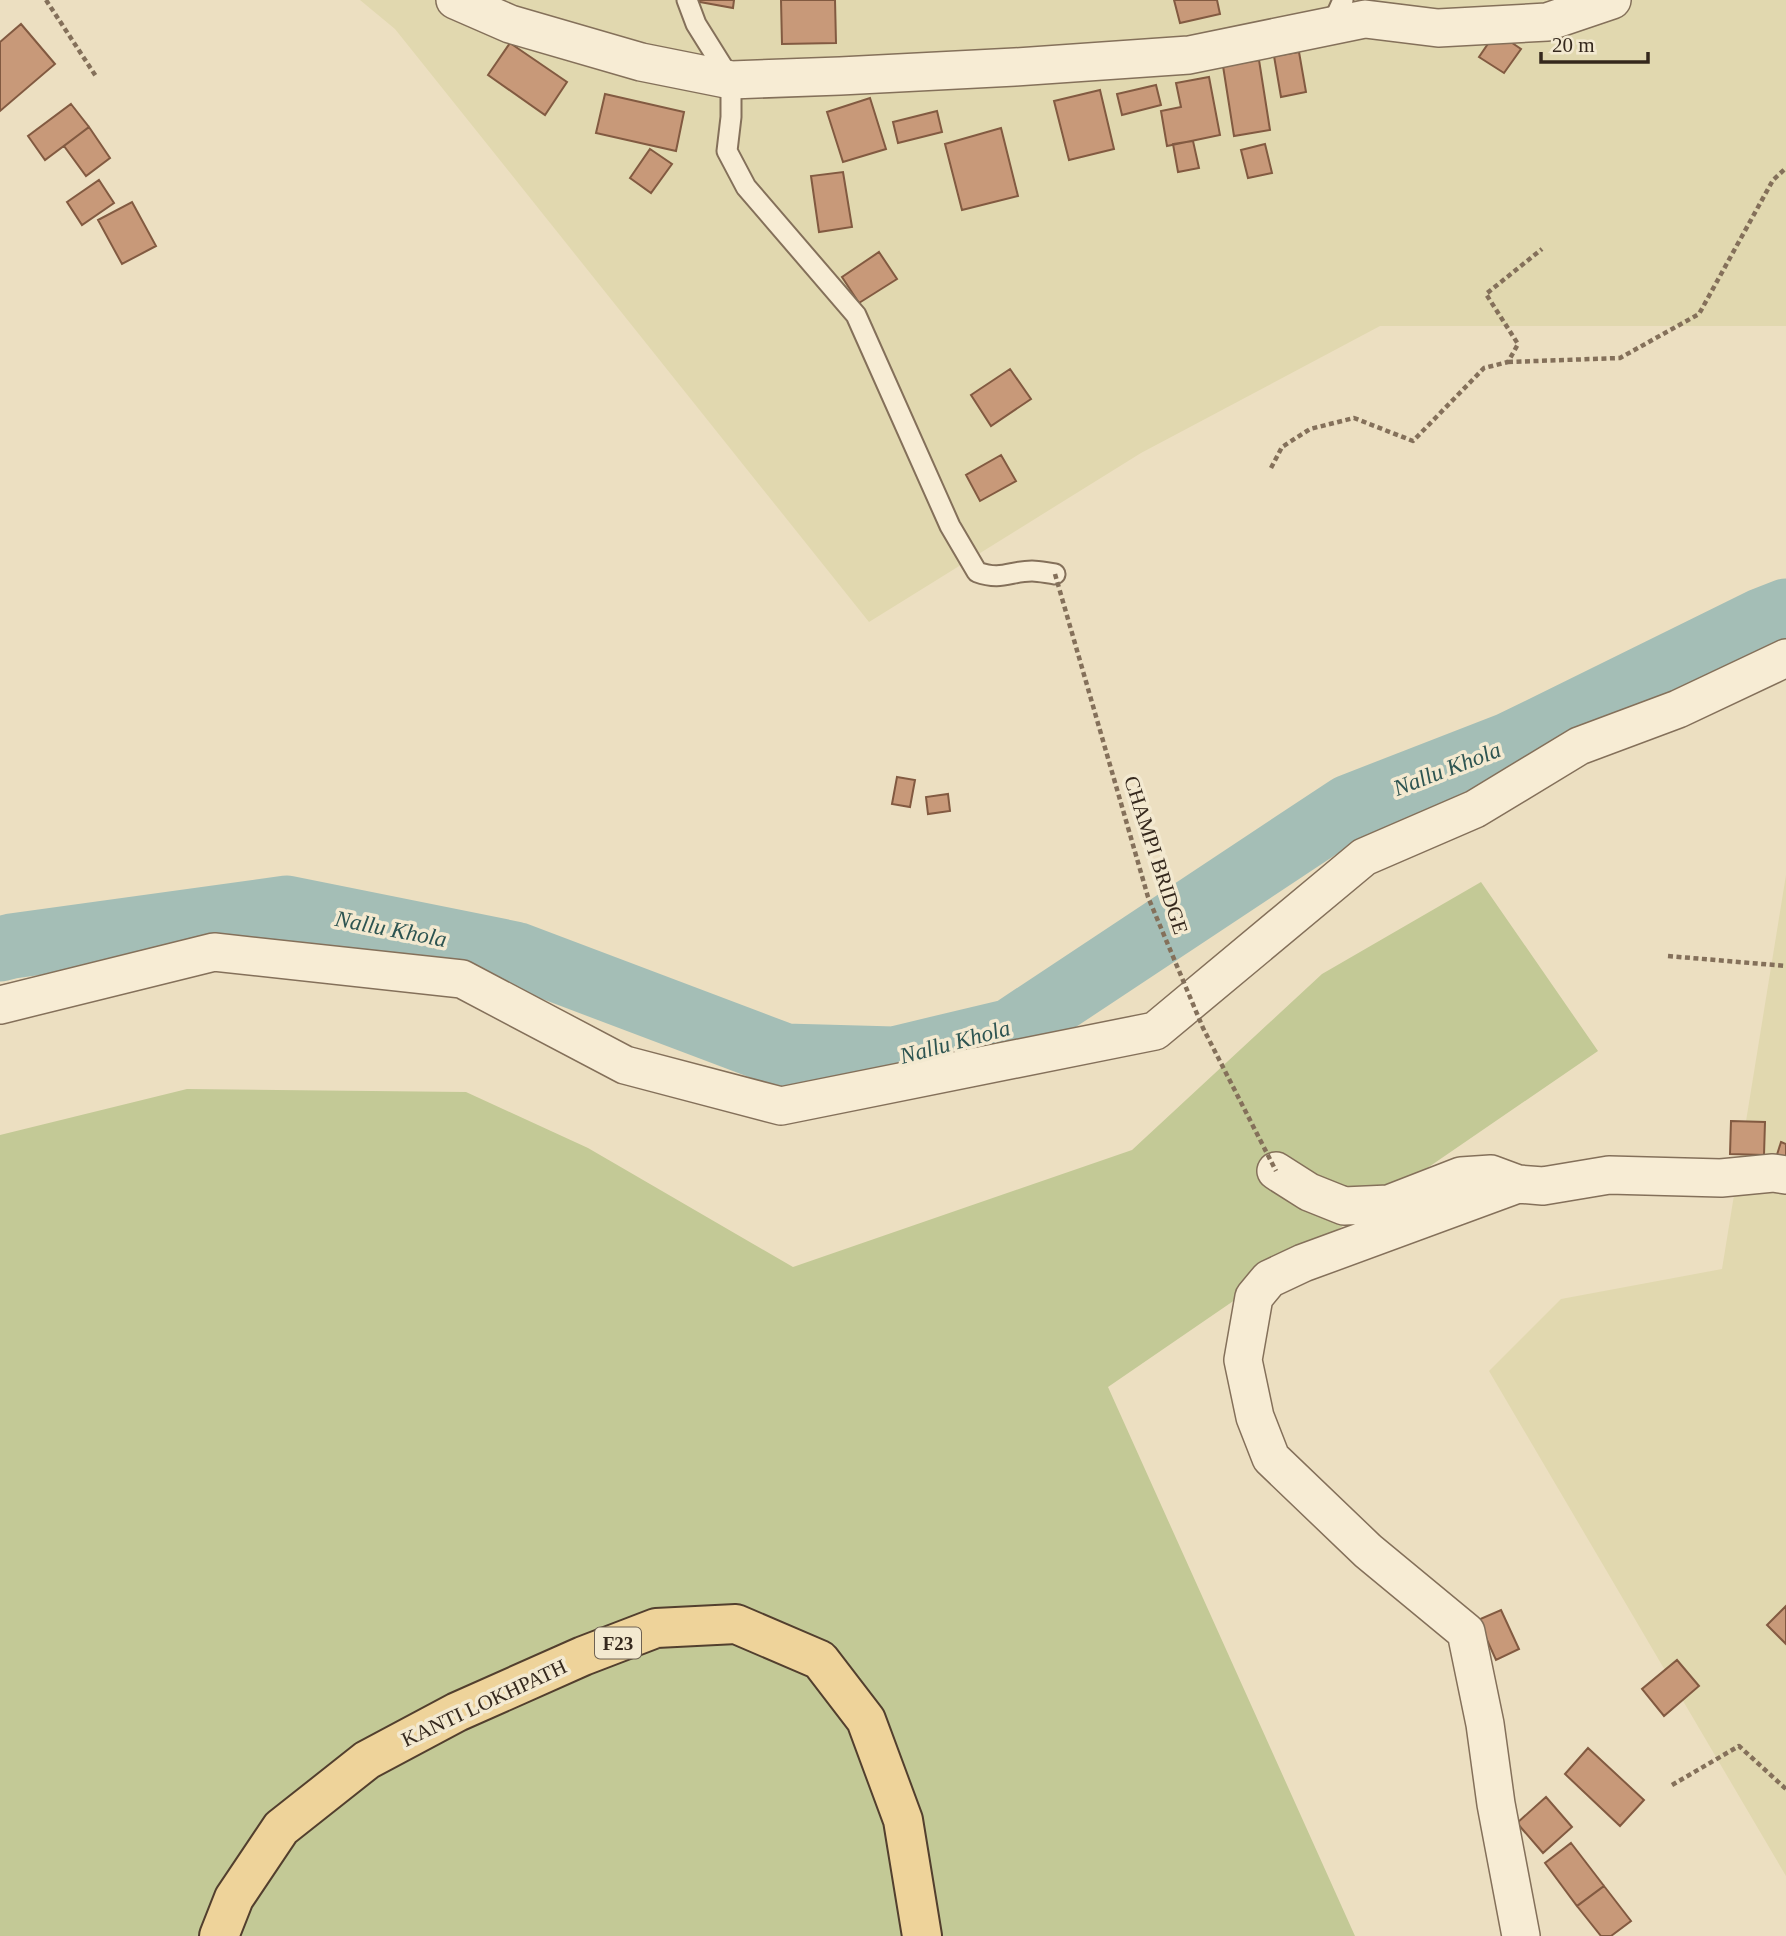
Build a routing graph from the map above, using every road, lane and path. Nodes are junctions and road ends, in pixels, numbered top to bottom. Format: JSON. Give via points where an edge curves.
{"nodes":[{"id":1,"x":46,"y":0,"type":"edge"},
{"id":2,"x":455,"y":0,"type":"edge"},
{"id":3,"x":687,"y":0,"type":"edge"},
{"id":4,"x":1612,"y":0,"type":"edge"},
{"id":5,"x":1337,"y":13,"type":"edge"},
{"id":6,"x":97,"y":78,"type":"dead end"},
{"id":7,"x":731,"y":80,"type":"junction"},
{"id":8,"x":1786,"y":168,"type":"edge"},
{"id":9,"x":1542,"y":249,"type":"dead end"},
{"id":10,"x":1508,"y":362,"type":"junction"},
{"id":11,"x":1270,"y":468,"type":"dead end"},
{"id":12,"x":1055,"y":574,"type":"joint"},
{"id":13,"x":1786,"y":659,"type":"edge"},
{"id":14,"x":1668,"y":956,"type":"dead end"},
{"id":15,"x":1786,"y":965,"type":"edge"},
{"id":16,"x":0,"y":1005,"type":"edge"},
{"id":17,"x":1276,"y":1171,"type":"joint"},
{"id":18,"x":1786,"y":1175,"type":"edge"},
{"id":19,"x":1518,"y":1184,"type":"junction"},
{"id":20,"x":1672,"y":1785,"type":"dead end"},
{"id":21,"x":1786,"y":1789,"type":"edge"},
{"id":22,"x":219,"y":1936,"type":"edge"},
{"id":23,"x":922,"y":1936,"type":"edge"},
{"id":24,"x":1521,"y":1936,"type":"edge"}],
"edges":[{"from":1,"to":6,"type":"path"},
{"from":2,"to":7,"type":"street","via":[[510,24],[640,62]]},
{"from":3,"to":7,"type":"lane","via":[[696,24]]},
{"from":4,"to":5,"type":"street","via":[[1547,22],[1438,28]]},
{"from":5,"to":7,"type":"street","via":[[1189,55]]},
{"from":7,"to":12,"type":"lane","via":[[727,151],[746,187],[856,316],[950,526],[977,572],[989,576],[1031,571]]},
{"from":8,"to":10,"type":"path","via":[[1773,180],[1699,314],[1620,358]]},
{"from":9,"to":10,"type":"path","via":[[1486,294],[1518,344]]},
{"from":10,"to":11,"type":"path","via":[[1484,368],[1413,441],[1354,418],[1310,429],[1282,447]]},
{"from":12,"to":17,"type":"path","name":"CHAMPI BRIDGE","bridge":true,"via":[[1148,897],[1203,1028]]},
{"from":13,"to":16,"type":"street","via":[[1678,709],[1579,746],[1475,809],[1364,857],[1154,1031],[781,1106],[625,1065],[461,979],[215,951]]},
{"from":14,"to":15,"type":"path"},
{"from":17,"to":19,"type":"street","via":[[1309,1192],[1344,1206],[1389,1204],[1461,1176],[1491,1174]]},
{"from":18,"to":19,"type":"street","via":[[1609,1175],[1543,1186]]},
{"from":19,"to":24,"type":"street","via":[[1269,1279],[1254,1297],[1243,1360],[1255,1417],[1271,1458],[1368,1551],[1466,1632]]},
{"from":20,"to":21,"type":"path","via":[[1739,1746]]},
{"from":22,"to":23,"type":"main road","name":"KANTI LOKHPATH","number":"F23","via":[[234,1898],[281,1828],[367,1760],[457,1712],[656,1628],[736,1624],[820,1660],[866,1720],[903,1820]]}]}
